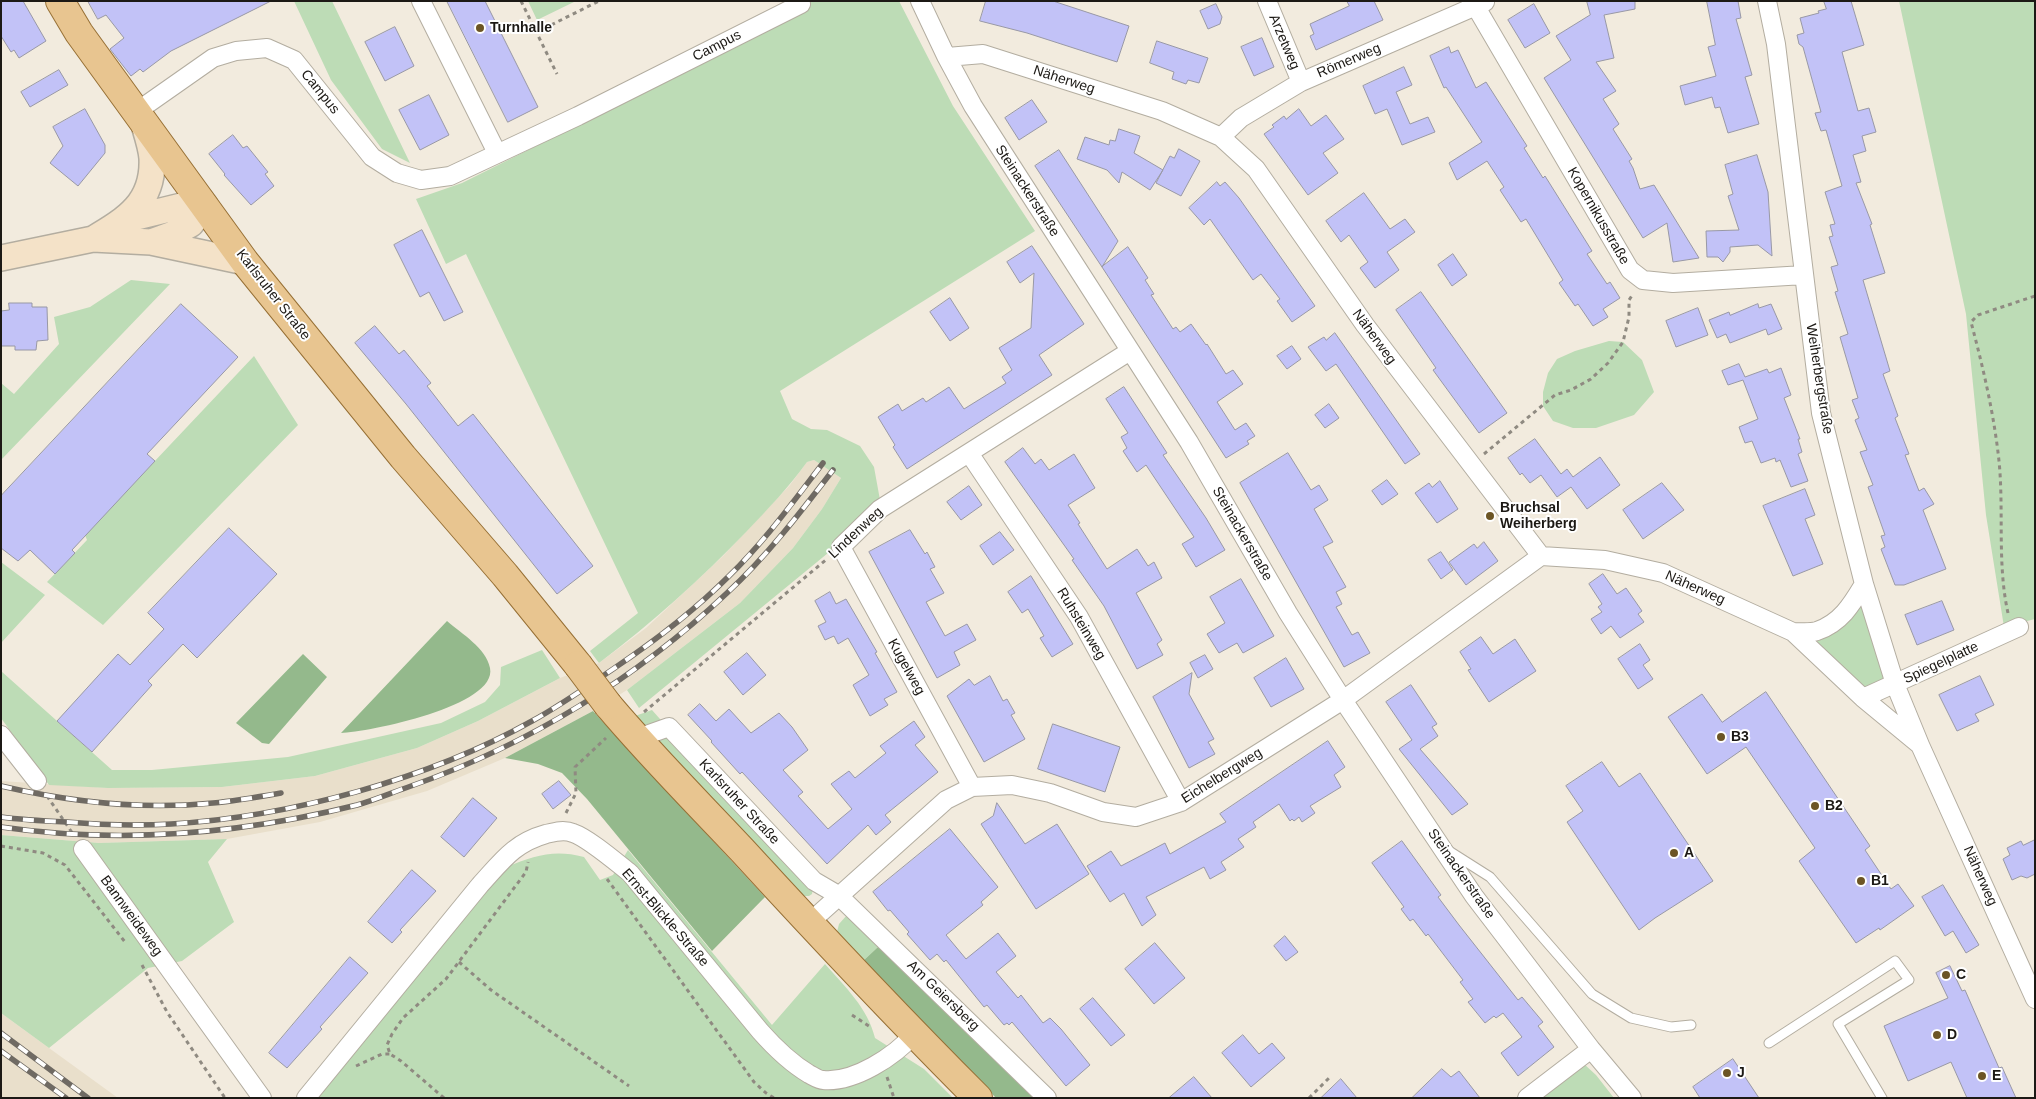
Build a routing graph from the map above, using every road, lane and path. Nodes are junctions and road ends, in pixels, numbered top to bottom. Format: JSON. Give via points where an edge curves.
{"nodes":[{"id":1,"x":60,"y":1,"type":"edge"},
{"id":2,"x":421,"y":1,"type":"edge"},
{"id":3,"x":521,"y":1,"type":"edge"},
{"id":4,"x":599,"y":1,"type":"edge"},
{"id":5,"x":920,"y":1,"type":"edge"},
{"id":6,"x":1267,"y":1,"type":"edge"},
{"id":7,"x":1767,"y":1,"type":"edge"},
{"id":8,"x":801,"y":4,"type":"dead end"},
{"id":9,"x":1481,"y":4,"type":"edge"},
{"id":10,"x":772,"y":9,"type":"edge"},
{"id":11,"x":537,"y":32,"type":"junction"},
{"id":12,"x":946,"y":57,"type":"junction"},
{"id":13,"x":557,"y":74,"type":"dead end"},
{"id":14,"x":1301,"y":82,"type":"junction"},
{"id":15,"x":140,"y":117,"type":"junction"},
{"id":16,"x":1221,"y":137,"type":"junction"},
{"id":17,"x":497,"y":154,"type":"junction"},
{"id":18,"x":204,"y":203,"type":"junction"},
{"id":19,"x":120,"y":221,"type":"junction"},
{"id":20,"x":93,"y":239,"type":"junction"},
{"id":21,"x":151,"y":242,"type":"junction"},
{"id":22,"x":1,"y":258,"type":"edge"},
{"id":23,"x":245,"y":262,"type":"junction"},
{"id":24,"x":1804,"y":275,"type":"junction"},
{"id":25,"x":1643,"y":280,"type":"junction"},
{"id":26,"x":2035,"y":296,"type":"edge"},
{"id":27,"x":1130,"y":351,"type":"junction"},
{"id":28,"x":969,"y":453,"type":"junction"},
{"id":29,"x":1469,"y":464,"type":"junction"},
{"id":30,"x":841,"y":547,"type":"junction"},
{"id":31,"x":1541,"y":556,"type":"junction"},
{"id":32,"x":1864,"y":584,"type":"junction"},
{"id":33,"x":2015,"y":629,"type":"joint"},
{"id":34,"x":1793,"y":632,"type":"junction"},
{"id":35,"x":1895,"y":684,"type":"junction"},
{"id":36,"x":1864,"y":698,"type":"junction"},
{"id":37,"x":1343,"y":700,"type":"junction"},
{"id":38,"x":629,"y":729,"type":"junction"},
{"id":39,"x":1,"y":734,"type":"edge"},
{"id":40,"x":1920,"y":745,"type":"junction"},
{"id":41,"x":37,"y":781,"type":"joint"},
{"id":42,"x":972,"y":788,"type":"junction"},
{"id":43,"x":1181,"y":802,"type":"junction"},
{"id":44,"x":557,"y":831,"type":"junction"},
{"id":45,"x":528,"y":839,"type":"junction"},
{"id":46,"x":1,"y":846,"type":"edge"},
{"id":47,"x":1444,"y":848,"type":"junction"},
{"id":48,"x":83,"y":849,"type":"joint"},
{"id":49,"x":606,"y":879,"type":"dead end"},
{"id":50,"x":838,"y":895,"type":"junction"},
{"id":51,"x":809,"y":923,"type":"junction"},
{"id":52,"x":128,"y":946,"type":"dead end"},
{"id":53,"x":140,"y":961,"type":"dead end"},
{"id":54,"x":458,"y":962,"type":"junction"},
{"id":55,"x":2035,"y":999,"type":"edge"},
{"id":56,"x":852,"y":1015,"type":"dead end"},
{"id":57,"x":1691,"y":1026,"type":"dead end"},
{"id":58,"x":872,"y":1028,"type":"dead end"},
{"id":59,"x":914,"y":1034,"type":"junction"},
{"id":60,"x":1769,"y":1043,"type":"dead end"},
{"id":61,"x":1591,"y":1049,"type":"junction"},
{"id":62,"x":390,"y":1054,"type":"junction"},
{"id":63,"x":334,"y":1066,"type":"junction"},
{"id":64,"x":886,"y":1077,"type":"dead end"},
{"id":65,"x":1330,"y":1077,"type":"dead end"},
{"id":66,"x":629,"y":1086,"type":"dead end"},
{"id":67,"x":225,"y":1098,"type":"edge"},
{"id":68,"x":262,"y":1098,"type":"edge"},
{"id":69,"x":306,"y":1098,"type":"edge"},
{"id":70,"x":444,"y":1098,"type":"edge"},
{"id":71,"x":774,"y":1098,"type":"edge"},
{"id":72,"x":894,"y":1098,"type":"edge"},
{"id":73,"x":978,"y":1098,"type":"edge"},
{"id":74,"x":1047,"y":1098,"type":"edge"},
{"id":75,"x":1309,"y":1098,"type":"edge"},
{"id":76,"x":1528,"y":1098,"type":"edge"},
{"id":77,"x":1632,"y":1098,"type":"edge"},
{"id":78,"x":1882,"y":1098,"type":"edge"}],
"edges":[{"from":1,"to":15,"type":"main road","name":"Karlsruher Straße","via":[[79,33]]},
{"from":2,"to":17,"type":"street"},
{"from":3,"to":11,"type":"path"},
{"from":4,"to":11,"type":"path"},
{"from":5,"to":12,"type":"street","name":"Steinackerstraße"},
{"from":6,"to":14,"type":"street","name":"Arzetweg"},
{"from":7,"to":24,"type":"street","name":"Weiherbergstraße","via":[[1776,44]]},
{"from":8,"to":10,"type":"street","name":"Campus"},
{"from":9,"to":14,"type":"street","name":"Römerweg"},
{"from":9,"to":25,"type":"street","name":"Kopernikusstraße","via":[[1630,270]]},
{"from":10,"to":17,"type":"street","name":"Campus","via":[[578,116]]},
{"from":11,"to":13,"type":"path"},
{"from":12,"to":16,"type":"street","name":"Näherweg","via":[[983,54],[1162,111]]},
{"from":12,"to":27,"type":"street","name":"Steinackerstraße","via":[[973,106]]},
{"from":14,"to":16,"type":"street","name":"Römerweg","via":[[1241,118]]},
{"from":15,"to":17,"type":"street","name":"Campus","via":[[213,58],[236,51],[267,48],[294,60],[372,157],[397,174],[421,180],[450,176]]},
{"from":15,"to":18,"type":"main road","name":"Karlsruher Straße"},
{"from":15,"to":19,"type":"street","via":[[152,156],[152,180],[140,206]]},
{"from":16,"to":29,"type":"street","name":"Näherweg","via":[[1256,170],[1364,325]]},
{"from":18,"to":19,"type":"street"},
{"from":18,"to":21,"type":"street","via":[[190,224]]},
{"from":18,"to":23,"type":"main road","name":"Karlsruher Straße"},
{"from":19,"to":20,"type":"street"},
{"from":20,"to":21,"type":"street"},
{"from":20,"to":22,"type":"street"},
{"from":21,"to":23,"type":"street"},
{"from":23,"to":38,"type":"main road","name":"Karlsruher Straße","bridge":true,"via":[[403,457],[505,574]]},
{"from":24,"to":25,"type":"street","via":[[1673,284]]},
{"from":24,"to":32,"type":"street","name":"Weiherbergstraße","via":[[1821,413]]},
{"from":25,"to":29,"type":"path","via":[[1629,300],[1624,342],[1608,364],[1591,379],[1555,395]]},
{"from":26,"to":33,"type":"path","via":[[1978,315],[1971,322],[1982,365],[1998,460],[2006,603]]},
{"from":27,"to":28,"type":"street","name":"Lindenweg"},
{"from":27,"to":37,"type":"street","name":"Steinackerstraße","via":[[1189,442],[1288,613]]},
{"from":28,"to":30,"type":"street","name":"Lindenweg","via":[[880,509]]},
{"from":28,"to":43,"type":"street","name":"Ruhsteinweg","via":[[1079,617]]},
{"from":29,"to":31,"type":"street","name":"Näherweg"},
{"from":30,"to":38,"type":"path","name":"Lindenweg"},
{"from":30,"to":42,"type":"street","name":"Kugelweg"},
{"from":31,"to":34,"type":"street","name":"Näherweg","via":[[1605,560],[1663,573]]},
{"from":31,"to":37,"type":"street","name":"Eichelbergweg"},
{"from":32,"to":34,"type":"street","name":"Näherweg","via":[[1850,608],[1836,622],[1816,631]]},
{"from":32,"to":35,"type":"street","name":"Weiherbergstraße"},
{"from":33,"to":35,"type":"street","name":"Spiegelplatte"},
{"from":34,"to":36,"type":"street","name":"Näherweg"},
{"from":35,"to":36,"type":"street","name":"Spiegelplatte"},
{"from":35,"to":40,"type":"street","name":"Weiherbergstraße"},
{"from":36,"to":40,"type":"street","name":"Näherweg"},
{"from":37,"to":43,"type":"street","name":"Eichelbergweg"},
{"from":37,"to":47,"type":"street","name":"Steinackerstraße"},
{"from":38,"to":44,"type":"path","name":"Lindenweg","via":[[575,767],[576,793]]},
{"from":38,"to":50,"type":"street","name":"Karlsruher Straße","via":[[668,727],[814,881]]},
{"from":38,"to":51,"type":"main road","name":"Karlsruher Straße"},
{"from":39,"to":41,"type":"street"},
{"from":40,"to":55,"type":"street","name":"Näherweg"},
{"from":41,"to":48,"type":"path"},
{"from":42,"to":43,"type":"street","name":"Eichelbergweg","via":[[1012,785],[1050,793],[1103,812],[1136,817]]},
{"from":42,"to":50,"type":"street","name":"Eichelbergweg","via":[[946,800]]},
{"from":44,"to":45,"type":"street"},
{"from":44,"to":59,"type":"street","name":"Ernst-Blickle-Straße","via":[[572,832],[630,873],[771,1044],[802,1069],[822,1080],[851,1076],[875,1065]]},
{"from":45,"to":54,"type":"path","via":[[526,872]]},
{"from":45,"to":63,"type":"street","via":[[508,854],[480,885]]},
{"from":46,"to":52,"type":"path","via":[[43,853],[64,865]]},
{"from":47,"to":57,"type":"lane","via":[[1490,877],[1592,994],[1631,1018],[1671,1027]]},
{"from":47,"to":61,"type":"street","name":"Steinackerstraße","via":[[1474,896]]},
{"from":48,"to":68,"type":"street","name":"Bannweideweg"},
{"from":49,"to":71,"type":"path","via":[[754,1082]]},
{"from":50,"to":51,"type":"street","name":"Eichelbergweg"},
{"from":50,"to":74,"type":"street","name":"Am Geiersberg"},
{"from":51,"to":59,"type":"main road","name":"Karlsruher Straße"},
{"from":53,"to":67,"type":"path","via":[[167,1012]]},
{"from":54,"to":62,"type":"path","via":[[446,978],[403,1018],[387,1045]]},
{"from":54,"to":66,"type":"path","via":[[491,990]]},
{"from":56,"to":58,"type":"path"},
{"from":59,"to":73,"type":"main road","name":"Karlsruher Straße"},
{"from":60,"to":78,"type":"lane","via":[[1895,962],[1909,980],[1838,1024]]},
{"from":61,"to":76,"type":"street"},
{"from":61,"to":77,"type":"street","name":"Steinackerstraße"},
{"from":62,"to":63,"type":"path","via":[[382,1054],[348,1069]]},
{"from":62,"to":70,"type":"path"},
{"from":63,"to":69,"type":"street"},
{"from":64,"to":72,"type":"path"},
{"from":65,"to":75,"type":"path"}]}
